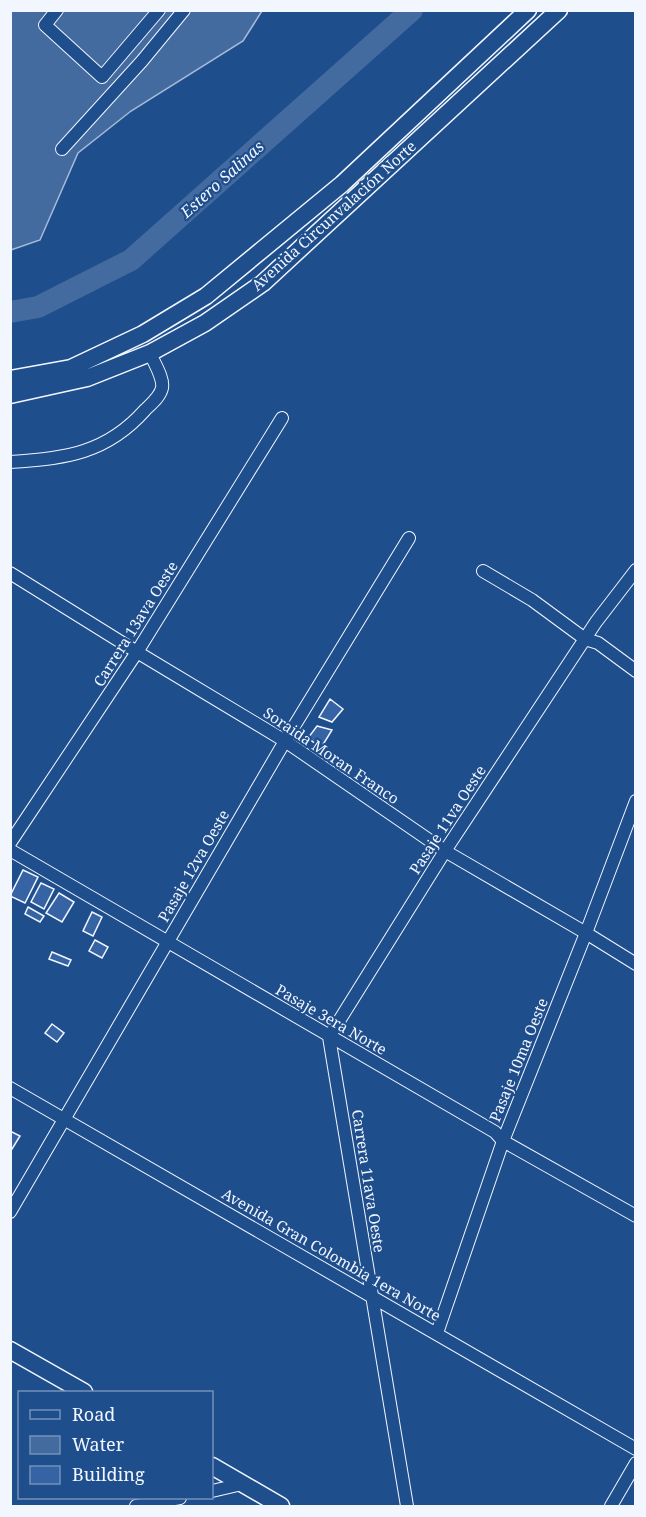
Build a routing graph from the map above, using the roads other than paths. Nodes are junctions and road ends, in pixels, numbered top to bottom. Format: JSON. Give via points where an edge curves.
{"nodes":[{"id":1,"x":57,"y":10,"type":"edge"},
{"id":2,"x":159,"y":10,"type":"edge"},
{"id":3,"x":184,"y":10,"type":"edge"},
{"id":4,"x":528,"y":10,"type":"edge"},
{"id":5,"x":559,"y":10,"type":"edge"},
{"id":6,"x":62,"y":149,"type":"dead end"},
{"id":7,"x":206,"y":296,"type":"junction"},
{"id":8,"x":220,"y":312,"type":"junction"},
{"id":9,"x":150,"y":353,"type":"junction"},
{"id":10,"x":10,"y":379,"type":"edge"},
{"id":11,"x":10,"y":395,"type":"edge"},
{"id":12,"x":282,"y":418,"type":"dead end"},
{"id":13,"x":10,"y":462,"type":"edge"},
{"id":14,"x":409,"y":538,"type":"dead end"},
{"id":15,"x":636,"y":570,"type":"edge"},
{"id":16,"x":483,"y":571,"type":"dead end"},
{"id":17,"x":10,"y":573,"type":"edge"},
{"id":18,"x":585,"y":639,"type":"junction"},
{"id":19,"x":136,"y":652,"type":"junction"},
{"id":20,"x":636,"y":671,"type":"edge"},
{"id":21,"x":285,"y":741,"type":"junction"},
{"id":22,"x":636,"y":801,"type":"edge"},
{"id":23,"x":631,"y":832,"type":"edge"},
{"id":24,"x":10,"y":843,"type":"edge"},
{"id":25,"x":10,"y":850,"type":"edge"},
{"id":26,"x":445,"y":850,"type":"junction"},
{"id":27,"x":586,"y":933,"type":"junction"},
{"id":28,"x":167,"y":942,"type":"junction"},
{"id":29,"x":636,"y":964,"type":"edge"},
{"id":30,"x":329,"y":1037,"type":"junction"},
{"id":31,"x":10,"y":1088,"type":"edge"},
{"id":32,"x":64,"y":1119,"type":"junction"},
{"id":33,"x":503,"y":1141,"type":"junction"},
{"id":34,"x":10,"y":1212,"type":"edge"},
{"id":35,"x":636,"y":1216,"type":"edge"},
{"id":36,"x":371,"y":1296,"type":"junction"},
{"id":37,"x":437,"y":1333,"type":"junction"},
{"id":38,"x":10,"y":1350,"type":"edge"},
{"id":39,"x":82,"y":1391,"type":"edge"},
{"id":40,"x":636,"y":1449,"type":"edge"},
{"id":41,"x":636,"y":1463,"type":"edge"},
{"id":42,"x":213,"y":1467,"type":"edge"},
{"id":43,"x":242,"y":1484,"type":"junction"},
{"id":44,"x":213,"y":1491,"type":"edge"},
{"id":45,"x":172,"y":1499,"type":"edge"},
{"id":46,"x":142,"y":1506,"type":"edge"},
{"id":47,"x":281,"y":1506,"type":"edge"},
{"id":48,"x":407,"y":1506,"type":"edge"},
{"id":49,"x":611,"y":1506,"type":"edge"}],
"edges":[{"from":1,"to":2,"type":"street","via":[[45,25],[102,77]]},
{"from":3,"to":6,"type":"street"},
{"from":4,"to":7,"type":"main road","name":"Avenida Circunvalación Norte","via":[[342,184]]},
{"from":5,"to":8,"type":"main road","name":"Avenida Circunvalación Norte","via":[[263,284]]},
{"from":7,"to":8,"type":"main road"},
{"from":7,"to":10,"type":"main road","name":"Avenida Circunvalación Norte","via":[[142,334],[71,368]]},
{"from":8,"to":9,"type":"main road","name":"Avenida Circunvalación Norte"},
{"from":9,"to":11,"type":"main road","name":"Avenida Circunvalación Norte","via":[[87,378]]},
{"from":9,"to":13,"type":"street","via":[[162,379],[160,394],[108,442],[81,453]]},
{"from":12,"to":19,"type":"street","name":"Carrera 13ava Oeste"},
{"from":14,"to":21,"type":"street","name":"Pasaje 12va Oeste"},
{"from":15,"to":18,"type":"street","name":"Pasaje 11va Oeste"},
{"from":16,"to":18,"type":"street","via":[[532,600]]},
{"from":17,"to":19,"type":"street","name":"Soraida Moran Franco"},
{"from":18,"to":20,"type":"street","via":[[598,643]]},
{"from":18,"to":26,"type":"street","name":"Pasaje 11va Oeste"},
{"from":19,"to":21,"type":"street","name":"Soraida Moran Franco"},
{"from":19,"to":24,"type":"street","name":"Carrera 13ava Oeste"},
{"from":21,"to":26,"type":"street","name":"Soraida Moran Franco"},
{"from":21,"to":28,"type":"street","name":"Pasaje 12va Oeste"},
{"from":22,"to":23,"type":"street","name":"Pasaje 10ma Oeste"},
{"from":23,"to":27,"type":"street","name":"Pasaje 10ma Oeste"},
{"from":25,"to":28,"type":"street","name":"Pasaje 3era Norte"},
{"from":26,"to":27,"type":"street","name":"Soraida Moran Franco"},
{"from":26,"to":30,"type":"street","name":"Pasaje 11va Oeste"},
{"from":27,"to":29,"type":"street","name":"Soraida Moran Franco"},
{"from":27,"to":33,"type":"street","name":"Pasaje 10ma Oeste"},
{"from":28,"to":30,"type":"street","name":"Pasaje 3era Norte"},
{"from":28,"to":32,"type":"street","name":"Pasaje 12va Oeste"},
{"from":30,"to":33,"type":"street","name":"Pasaje 3era Norte","via":[[495,1132]]},
{"from":30,"to":36,"type":"street","name":"Carrera 11ava Oeste"},
{"from":31,"to":32,"type":"street","name":"Avenida Gran Colombia 1era Norte"},
{"from":32,"to":34,"type":"street","name":"Pasaje 12va Oeste"},
{"from":32,"to":36,"type":"street","name":"Avenida Gran Colombia 1era Norte"},
{"from":33,"to":35,"type":"street","name":"Pasaje 3era Norte"},
{"from":33,"to":37,"type":"street","name":"Pasaje 10ma Oeste"},
{"from":36,"to":37,"type":"street","name":"Avenida Gran Colombia 1era Norte"},
{"from":36,"to":48,"type":"street","name":"Carrera 11ava Oeste"},
{"from":37,"to":40,"type":"street","name":"Avenida Gran Colombia 1era Norte"},
{"from":38,"to":39,"type":"main road"},
{"from":41,"to":49,"type":"street"},
{"from":42,"to":43,"type":"main road"},
{"from":43,"to":44,"type":"street"},
{"from":43,"to":47,"type":"main road"},
{"from":45,"to":46,"type":"street"}]}
